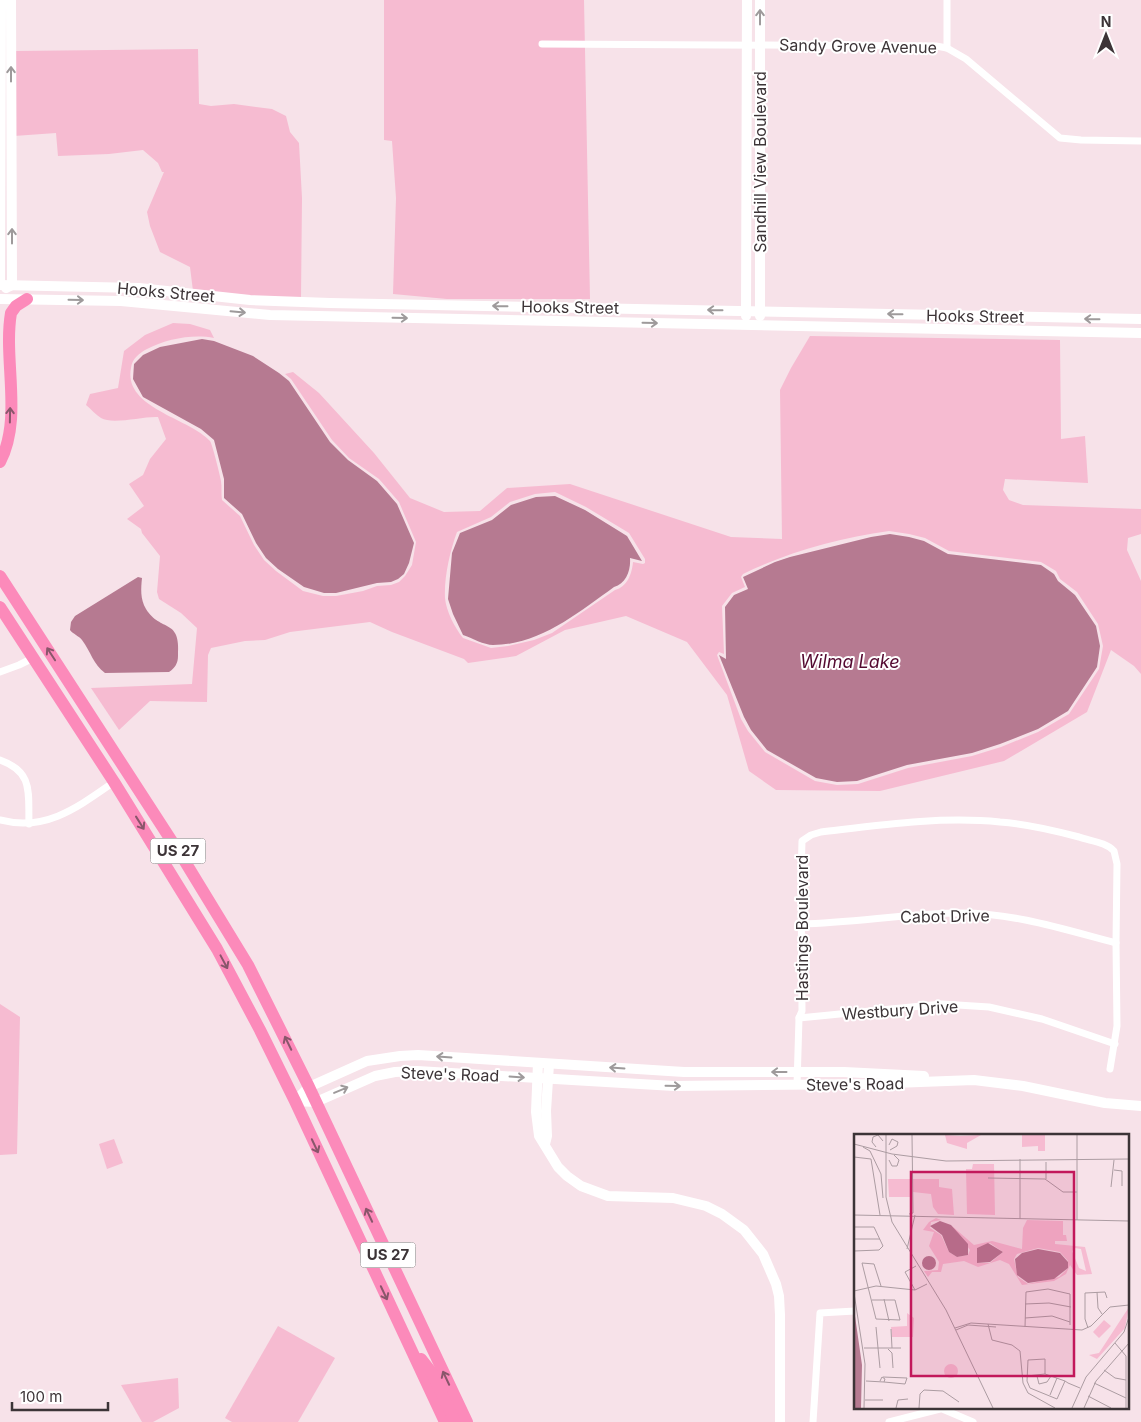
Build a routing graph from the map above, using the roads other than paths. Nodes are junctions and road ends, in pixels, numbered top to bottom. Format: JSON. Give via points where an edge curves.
{"nodes":[{"id":1,"x":1,"y":0,"type":"edge"},
{"id":2,"x":11,"y":0,"type":"edge"},
{"id":3,"x":748,"y":0,"type":"edge"},
{"id":4,"x":760,"y":0,"type":"edge"},
{"id":5,"x":947,"y":0,"type":"edge"},
{"id":6,"x":542,"y":44,"type":"dead end"},
{"id":7,"x":747,"y":44,"type":"junction"},
{"id":8,"x":760,"y":44,"type":"junction"},
{"id":9,"x":947,"y":48,"type":"junction"},
{"id":10,"x":1141,"y":141,"type":"edge"},
{"id":11,"x":747,"y":168,"type":"junction"},
{"id":12,"x":760,"y":168,"type":"junction"},
{"id":13,"x":4,"y":287,"type":"edge"},
{"id":14,"x":0,"y":299,"type":"edge"},
{"id":15,"x":27,"y":299,"type":"junction"},
{"id":16,"x":519,"y":307,"type":"junction"},
{"id":17,"x":746,"y":310,"type":"junction"},
{"id":18,"x":760,"y":311,"type":"junction"},
{"id":19,"x":991,"y":317,"type":"junction"},
{"id":20,"x":519,"y":320,"type":"junction"},
{"id":21,"x":1141,"y":320,"type":"edge"},
{"id":22,"x":746,"y":324,"type":"junction"},
{"id":23,"x":760,"y":325,"type":"junction"},
{"id":24,"x":990,"y":330,"type":"junction"},
{"id":25,"x":1141,"y":333,"type":"edge"},
{"id":26,"x":0,"y":462,"type":"edge"},
{"id":27,"x":0,"y":576,"type":"edge"},
{"id":28,"x":0,"y":603,"type":"edge"},
{"id":29,"x":0,"y":607,"type":"edge"},
{"id":30,"x":27,"y":617,"type":"junction"},
{"id":31,"x":34,"y":660,"type":"junction"},
{"id":32,"x":0,"y":672,"type":"edge"},
{"id":33,"x":0,"y":760,"type":"edge"},
{"id":34,"x":132,"y":778,"type":"junction"},
{"id":35,"x":114,"y":782,"type":"junction"},
{"id":36,"x":0,"y":820,"type":"edge"},
{"id":37,"x":29,"y":824,"type":"junction"},
{"id":38,"x":216,"y":910,"type":"junction"},
{"id":39,"x":801,"y":924,"type":"junction"},
{"id":40,"x":1116,"y":943,"type":"junction"},
{"id":41,"x":799,"y":1018,"type":"junction"},
{"id":42,"x":1115,"y":1044,"type":"junction"},
{"id":43,"x":538,"y":1063,"type":"junction"},
{"id":44,"x":549,"y":1064,"type":"junction"},
{"id":45,"x":1110,"y":1069,"type":"dead end"},
{"id":46,"x":797,"y":1072,"type":"junction"},
{"id":47,"x":542,"y":1079,"type":"junction"},
{"id":48,"x":950,"y":1080,"type":"junction"},
{"id":49,"x":797,"y":1085,"type":"junction"},
{"id":50,"x":309,"y":1087,"type":"junction"},
{"id":51,"x":294,"y":1102,"type":"junction"},
{"id":52,"x":316,"y":1102,"type":"junction"},
{"id":53,"x":1141,"y":1106,"type":"edge"},
{"id":54,"x":854,"y":1310,"type":"edge"},
{"id":55,"x":405,"y":1338,"type":"junction"},
{"id":56,"x":933,"y":1410,"type":"edge"},
{"id":57,"x":945,"y":1410,"type":"edge"},
{"id":58,"x":445,"y":1422,"type":"edge"},
{"id":59,"x":455,"y":1422,"type":"edge"},
{"id":60,"x":466,"y":1422,"type":"edge"},
{"id":61,"x":780,"y":1422,"type":"edge"},
{"id":62,"x":813,"y":1422,"type":"edge"},
{"id":63,"x":889,"y":1422,"type":"edge"},
{"id":64,"x":973,"y":1422,"type":"edge"}],
"edges":[{"from":1,"to":13,"type":"street"},
{"from":13,"to":2,"type":"street","one_way":true},
{"from":3,"to":7,"type":"street","name":"Sandhill View Boulevard"},
{"from":8,"to":4,"type":"street","name":"Sandhill View Boulevard","one_way":true},
{"from":5,"to":9,"type":"street"},
{"from":6,"to":7,"type":"street","name":"Sandy Grove Avenue"},
{"from":7,"to":8,"type":"street","name":"Sandy Grove Avenue"},
{"from":7,"to":11,"type":"street","name":"Sandhill View Boulevard"},
{"from":8,"to":9,"type":"street","name":"Sandy Grove Avenue","via":[[924,44]]},
{"from":8,"to":12,"type":"street","name":"Sandhill View Boulevard"},
{"from":9,"to":10,"type":"street","name":"Sandy Grove Avenue","via":[[966,59],[1060,138]]},
{"from":11,"to":12,"type":"street"},
{"from":11,"to":17,"type":"street","name":"Sandhill View Boulevard"},
{"from":12,"to":18,"type":"street","name":"Sandhill View Boulevard"},
{"from":13,"to":15,"type":"street"},
{"from":16,"to":13,"type":"street","name":"Hooks Street","one_way":true,"via":[[250,300],[139,288]]},
{"from":14,"to":15,"type":"street","name":"Hooks Street"},
{"from":15,"to":20,"type":"street","name":"Hooks Street","one_way":true,"via":[[121,301],[270,315]]},
{"from":26,"to":15,"type":"highway","one_way":true,"via":[[10,427],[11,313]]},
{"from":17,"to":16,"type":"street","name":"Hooks Street","one_way":true},
{"from":16,"to":20,"type":"street"},
{"from":17,"to":18,"type":"street","name":"Hooks Street"},
{"from":17,"to":22,"type":"street","name":"Sandhill View Boulevard"},
{"from":19,"to":18,"type":"street","name":"Hooks Street","one_way":true},
{"from":18,"to":23,"type":"street","name":"Sandhill View Boulevard"},
{"from":21,"to":19,"type":"street","name":"Hooks Street","one_way":true},
{"from":19,"to":24,"type":"street"},
{"from":20,"to":22,"type":"street","name":"Hooks Street","one_way":true},
{"from":22,"to":23,"type":"street","name":"Hooks Street"},
{"from":23,"to":24,"type":"street","name":"Hooks Street"},
{"from":24,"to":25,"type":"street","name":"Hooks Street"},
{"from":27,"to":30,"type":"highway","number":"US 27"},
{"from":28,"to":30,"type":"highway"},
{"from":29,"to":31,"type":"highway","number":"US 27"},
{"from":34,"to":30,"type":"highway","number":"US 27","one_way":true},
{"from":31,"to":32,"type":"street"},
{"from":31,"to":34,"type":"highway","via":[[62,687],[115,768]]},
{"from":31,"to":35,"type":"highway","number":"US 27"},
{"from":33,"to":37,"type":"street","via":[[22,772],[27,783]]},
{"from":34,"to":38,"type":"highway","number":"US 27"},
{"from":35,"to":37,"type":"street","via":[[62,815]]},
{"from":35,"to":38,"type":"highway","via":[[134,795],[189,880]]},
{"from":35,"to":51,"type":"highway","number":"US 27","one_way":true,"via":[[217,949]]},
{"from":36,"to":37,"type":"street"},
{"from":50,"to":38,"type":"highway","number":"US 27","one_way":true,"via":[[252,973]]},
{"from":39,"to":40,"type":"street","name":"Cabot Drive","via":[[964,913],[1036,922]]},
{"from":39,"to":40,"type":"street","name":"Hastings Boulevard","via":[[802,841],[811,835],[910,822],[1000,822],[1055,831],[1111,848],[1116,855]]},
{"from":39,"to":41,"type":"street","name":"Hastings Boulevard","via":[[802,1011]]},
{"from":40,"to":42,"type":"street"},
{"from":41,"to":42,"type":"street","name":"Westbury Drive","via":[[942,1004],[989,1007],[1042,1019]]},
{"from":41,"to":46,"type":"street","name":"Hastings Boulevard"},
{"from":42,"to":45,"type":"street"},
{"from":43,"to":44,"type":"street","name":"Steve's Road"},
{"from":43,"to":47,"type":"street"},
{"from":43,"to":50,"type":"street","name":"Steve's Road","one_way":true,"via":[[400,1056],[367,1061]]},
{"from":46,"to":44,"type":"street","name":"Steve's Road","one_way":true,"via":[[684,1072]]},
{"from":44,"to":47,"type":"street"},
{"from":46,"to":48,"type":"street","name":"Steve's Road","via":[[944,1077]]},
{"from":46,"to":49,"type":"street","name":"Hastings Boulevard"},
{"from":47,"to":49,"type":"street","name":"Steve's Road","one_way":true,"via":[[674,1086]]},
{"from":52,"to":47,"type":"street","name":"Steve's Road","one_way":true,"via":[[368,1079],[402,1071]]},
{"from":47,"to":61,"type":"street","via":[[537,1123],[539,1136],[562,1171],[574,1181],[608,1196],[673,1198],[699,1203],[744,1230],[763,1254],[779,1296]]},
{"from":48,"to":49,"type":"street","name":"Steve's Road"},
{"from":48,"to":53,"type":"street","name":"Steve's Road","via":[[1023,1086],[1105,1103]]},
{"from":50,"to":51,"type":"street","name":"Steve's Road"},
{"from":50,"to":52,"type":"highway","number":"US 27"},
{"from":51,"to":52,"type":"street","name":"Steve's Road"},
{"from":51,"to":55,"type":"highway","number":"US 27","one_way":true},
{"from":60,"to":52,"type":"highway","number":"US 27","one_way":true},
{"from":54,"to":62,"type":"street","via":[[820,1313]]},
{"from":55,"to":58,"type":"highway","number":"US 27"},
{"from":55,"to":59,"type":"highway","via":[[432,1373]]},
{"from":56,"to":63,"type":"street"},
{"from":57,"to":64,"type":"street"}]}
